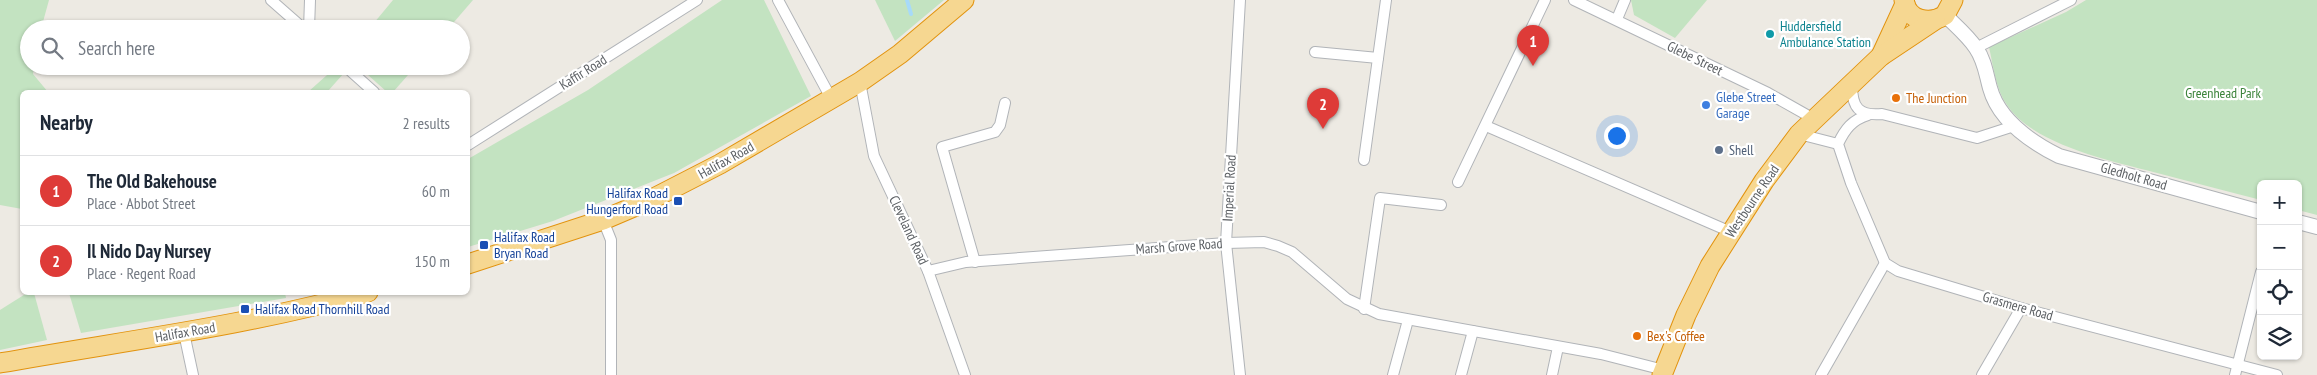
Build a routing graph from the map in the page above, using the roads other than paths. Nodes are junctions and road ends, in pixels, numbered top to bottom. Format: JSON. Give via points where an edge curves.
{"nodes":[{"id":1,"x":271,"y":0,"type":"edge"},
{"id":2,"x":310,"y":0,"type":"edge"},
{"id":3,"x":698,"y":0,"type":"edge"},
{"id":4,"x":778,"y":0,"type":"edge"},
{"id":5,"x":1240,"y":0,"type":"edge"},
{"id":6,"x":1386,"y":0,"type":"edge"},
{"id":7,"x":1545,"y":0,"type":"edge"},
{"id":8,"x":1574,"y":0,"type":"edge"},
{"id":9,"x":1625,"y":0,"type":"edge"},
{"id":10,"x":2071,"y":0,"type":"edge"},
{"id":11,"x":961,"y":2,"type":"edge"},
{"id":12,"x":1904,"y":2,"type":"edge"},
{"id":13,"x":1944,"y":11,"type":"edge"},
{"id":14,"x":1617,"y":19,"type":"junction"},
{"id":15,"x":294,"y":20,"type":"edge"},
{"id":16,"x":309,"y":20,"type":"edge"},
{"id":17,"x":1976,"y":48,"type":"junction"},
{"id":18,"x":1315,"y":52,"type":"dead end"},
{"id":19,"x":1882,"y":56,"type":"junction"},
{"id":20,"x":1378,"y":58,"type":"junction"},
{"id":21,"x":355,"y":75,"type":"edge"},
{"id":22,"x":860,"y":82,"type":"junction"},
{"id":23,"x":1852,"y":85,"type":"junction"},
{"id":24,"x":372,"y":90,"type":"edge"},
{"id":25,"x":832,"y":100,"type":"junction"},
{"id":26,"x":1005,"y":103,"type":"dead end"},
{"id":27,"x":1868,"y":115,"type":"junction"},
{"id":28,"x":1814,"y":119,"type":"junction"},
{"id":29,"x":1486,"y":126,"type":"junction"},
{"id":30,"x":2014,"y":126,"type":"junction"},
{"id":31,"x":1799,"y":134,"type":"junction"},
{"id":32,"x":470,"y":144,"type":"edge"},
{"id":33,"x":1838,"y":144,"type":"junction"},
{"id":34,"x":1364,"y":160,"type":"dead end"},
{"id":35,"x":1458,"y":182,"type":"dead end"},
{"id":36,"x":1441,"y":204,"type":"dead end"},
{"id":37,"x":2257,"y":211,"type":"edge"},
{"id":38,"x":603,"y":220,"type":"junction"},
{"id":39,"x":2302,"y":223,"type":"edge"},
{"id":40,"x":2317,"y":227,"type":"edge"},
{"id":41,"x":1731,"y":232,"type":"junction"},
{"id":42,"x":1226,"y":243,"type":"junction"},
{"id":43,"x":975,"y":262,"type":"junction"},
{"id":44,"x":470,"y":263,"type":"edge"},
{"id":45,"x":1885,"y":263,"type":"junction"},
{"id":46,"x":928,"y":271,"type":"junction"},
{"id":47,"x":2257,"y":287,"type":"edge"},
{"id":48,"x":358,"y":295,"type":"edge"},
{"id":49,"x":2021,"y":308,"type":"junction"},
{"id":50,"x":1364,"y":309,"type":"junction"},
{"id":51,"x":1408,"y":320,"type":"junction"},
{"id":52,"x":1473,"y":331,"type":"junction"},
{"id":53,"x":184,"y":333,"type":"junction"},
{"id":54,"x":1558,"y":347,"type":"junction"},
{"id":55,"x":0,"y":363,"type":"edge"},
{"id":56,"x":2237,"y":364,"type":"junction"},
{"id":57,"x":1663,"y":372,"type":"edge"},
{"id":58,"x":193,"y":375,"type":"edge"},
{"id":59,"x":611,"y":375,"type":"edge"},
{"id":60,"x":965,"y":375,"type":"edge"},
{"id":61,"x":1240,"y":375,"type":"edge"},
{"id":62,"x":1392,"y":375,"type":"edge"},
{"id":63,"x":1461,"y":375,"type":"edge"},
{"id":64,"x":1552,"y":375,"type":"edge"},
{"id":65,"x":1821,"y":375,"type":"edge"},
{"id":66,"x":1982,"y":375,"type":"edge"},
{"id":67,"x":2235,"y":375,"type":"edge"},
{"id":68,"x":2277,"y":375,"type":"edge"}],
"edges":[{"from":1,"to":15,"type":"street"},
{"from":2,"to":16,"type":"street"},
{"from":3,"to":32,"type":"street","name":"Kaffir Road"},
{"from":4,"to":25,"type":"street"},
{"from":5,"to":42,"type":"street","name":"Imperial Road"},
{"from":6,"to":20,"type":"street"},
{"from":7,"to":29,"type":"street"},
{"from":8,"to":14,"type":"street","name":"Glebe Street"},
{"from":9,"to":14,"type":"street"},
{"from":10,"to":17,"type":"street"},
{"from":11,"to":22,"type":"highway","name":"Halifax Road","via":[[900,54]]},
{"from":12,"to":13,"type":"highway","via":[[1914,16],[1928,21]]},
{"from":12,"to":19,"type":"highway","name":"Westbourne Road"},
{"from":13,"to":17,"type":"street","name":"Gledholt Road"},
{"from":13,"to":19,"type":"highway","name":"Westbourne Road"},
{"from":14,"to":28,"type":"street","name":"Glebe Street"},
{"from":17,"to":30,"type":"street","name":"Gledholt Road","via":[[1997,104]]},
{"from":18,"to":20,"type":"street"},
{"from":19,"to":23,"type":"highway","name":"Westbourne Road"},
{"from":20,"to":34,"type":"street"},
{"from":21,"to":24,"type":"street"},
{"from":22,"to":25,"type":"highway","name":"Halifax Road"},
{"from":22,"to":46,"type":"street","name":"Cleveland Road","via":[[874,156]]},
{"from":23,"to":27,"type":"street","via":[[1852,98],[1857,109]]},
{"from":23,"to":28,"type":"highway","name":"Westbourne Road"},
{"from":25,"to":38,"type":"highway","name":"Halifax Road","via":[[720,164]]},
{"from":26,"to":43,"type":"street","via":[[995,132],[942,147]]},
{"from":27,"to":30,"type":"street","via":[[1882,114],[1977,138]]},
{"from":27,"to":33,"type":"street","via":[[1856,119]]},
{"from":28,"to":31,"type":"highway","name":"Westbourne Road"},
{"from":29,"to":35,"type":"street"},
{"from":29,"to":41,"type":"street"},
{"from":30,"to":37,"type":"street","name":"Gledholt Road","via":[[2033,143],[2059,156]]},
{"from":31,"to":33,"type":"street"},
{"from":31,"to":41,"type":"highway","name":"Westbourne Road"},
{"from":33,"to":45,"type":"street"},
{"from":36,"to":50,"type":"street","via":[[1380,198]]},
{"from":38,"to":44,"type":"highway","name":"Halifax Road"},
{"from":38,"to":59,"type":"street","via":[[611,240]]},
{"from":39,"to":40,"type":"street"},
{"from":41,"to":57,"type":"highway","name":"Westbourne Road","via":[[1710,266]]},
{"from":42,"to":43,"type":"street","name":"Marsh Grove Road"},
{"from":42,"to":50,"type":"street","name":"Marsh Grove Road","via":[[1264,242],[1285,249]]},
{"from":42,"to":61,"type":"street","name":"Imperial Road"},
{"from":43,"to":46,"type":"street","name":"Marsh Grove Road"},
{"from":45,"to":49,"type":"street","name":"Grasmere Road","via":[[1898,271]]},
{"from":45,"to":65,"type":"street"},
{"from":46,"to":60,"type":"street","name":"Cleveland Road"},
{"from":47,"to":56,"type":"street"},
{"from":48,"to":53,"type":"highway","name":"Halifax Road"},
{"from":49,"to":56,"type":"street","name":"Grasmere Road"},
{"from":49,"to":66,"type":"street"},
{"from":50,"to":51,"type":"street","name":"Marsh Grove Road"},
{"from":51,"to":52,"type":"street","name":"Marsh Grove Road"},
{"from":51,"to":62,"type":"street"},
{"from":52,"to":54,"type":"street","name":"Marsh Grove Road"},
{"from":52,"to":63,"type":"street"},
{"from":53,"to":55,"type":"highway","name":"Halifax Road"},
{"from":53,"to":58,"type":"street"},
{"from":54,"to":57,"type":"street","name":"Marsh Grove Road","via":[[1601,354]]},
{"from":54,"to":64,"type":"street"},
{"from":56,"to":67,"type":"street"},
{"from":56,"to":68,"type":"street","name":"Grasmere Road"}]}
